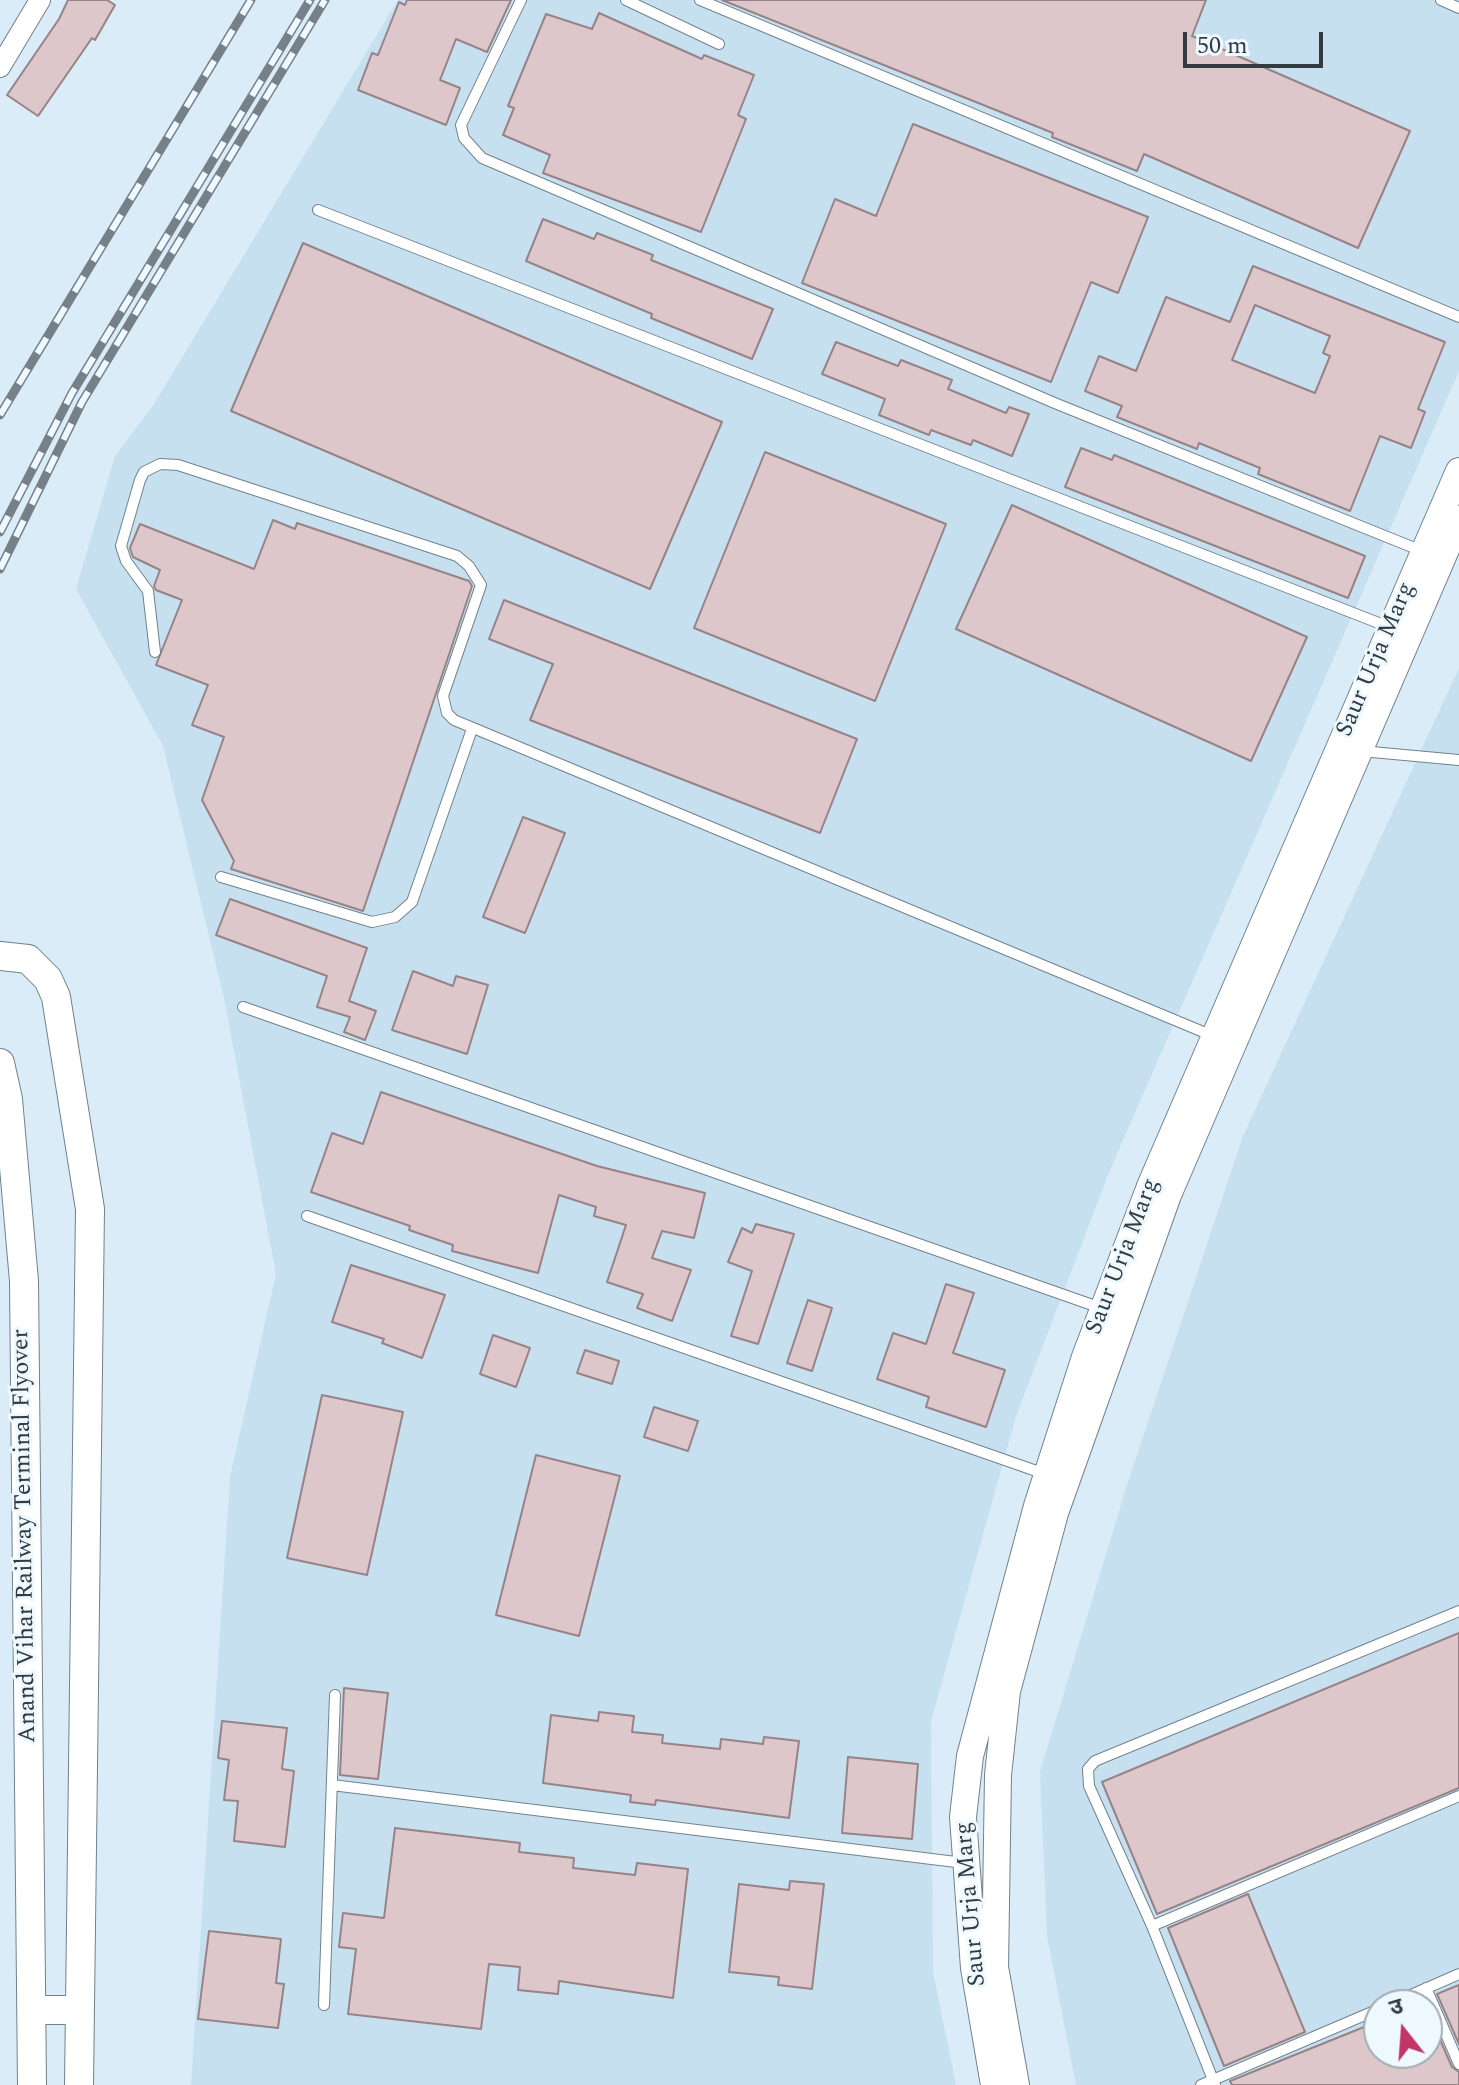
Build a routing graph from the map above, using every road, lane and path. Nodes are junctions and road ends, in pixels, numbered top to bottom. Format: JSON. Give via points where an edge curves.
{"nodes":[{"id":1,"x":40,"y":0,"type":"edge"},
{"id":2,"x":521,"y":0,"type":"edge"},
{"id":3,"x":626,"y":0,"type":"edge"},
{"id":4,"x":700,"y":0,"type":"edge"},
{"id":5,"x":1441,"y":0,"type":"edge"},
{"id":6,"x":1459,"y":8,"type":"edge"},
{"id":7,"x":719,"y":44,"type":"dead end"},
{"id":8,"x":0,"y":67,"type":"edge"},
{"id":9,"x":318,"y":210,"type":"dead end"},
{"id":10,"x":1459,"y":317,"type":"edge"},
{"id":11,"x":1457,"y":479,"type":"edge"},
{"id":12,"x":1459,"y":519,"type":"edge"},
{"id":13,"x":1424,"y":552,"type":"junction"},
{"id":14,"x":1391,"y":628,"type":"junction"},
{"id":15,"x":155,"y":652,"type":"dead end"},
{"id":16,"x":472,"y":729,"type":"junction"},
{"id":17,"x":1349,"y":749,"type":"junction"},
{"id":18,"x":1459,"y":760,"type":"edge"},
{"id":19,"x":221,"y":877,"type":"dead end"},
{"id":20,"x":0,"y":956,"type":"edge"},
{"id":21,"x":243,"y":1007,"type":"dead end"},
{"id":22,"x":1214,"y":1037,"type":"junction"},
{"id":23,"x":0,"y":1063,"type":"edge"},
{"id":24,"x":307,"y":1216,"type":"dead end"},
{"id":25,"x":1103,"y":1309,"type":"junction"},
{"id":26,"x":1088,"y":1387,"type":"junction"},
{"id":27,"x":1047,"y":1475,"type":"junction"},
{"id":28,"x":1459,"y":1611,"type":"edge"},
{"id":29,"x":335,"y":1695,"type":"dead end"},
{"id":30,"x":332,"y":1785,"type":"junction"},
{"id":31,"x":1459,"y":1796,"type":"edge"},
{"id":32,"x":964,"y":1863,"type":"junction"},
{"id":33,"x":1152,"y":1926,"type":"junction"},
{"id":34,"x":1459,"y":1974,"type":"edge"},
{"id":35,"x":1426,"y":1988,"type":"joint"},
{"id":36,"x":324,"y":2005,"type":"dead end"},
{"id":37,"x":32,"y":2010,"type":"junction"},
{"id":38,"x":80,"y":2010,"type":"junction"},
{"id":39,"x":1363,"y":2016,"type":"edge"},
{"id":40,"x":1459,"y":2064,"type":"edge"},
{"id":41,"x":1214,"y":2083,"type":"edge"},
{"id":42,"x":32,"y":2085,"type":"edge"},
{"id":43,"x":79,"y":2085,"type":"edge"},
{"id":44,"x":994,"y":2085,"type":"edge"},
{"id":45,"x":1016,"y":2085,"type":"edge"},
{"id":46,"x":1201,"y":2085,"type":"edge"}],
"edges":[{"from":1,"to":8,"type":"street"},
{"from":2,"to":13,"type":"lane","via":[[461,125],[464,138],[482,158],[1043,398]]},
{"from":3,"to":7,"type":"lane"},
{"from":4,"to":10,"type":"lane"},
{"from":5,"to":6,"type":"lane"},
{"from":9,"to":14,"type":"lane"},
{"from":11,"to":13,"type":"street","name":"Saur Urja Marg"},
{"from":12,"to":17,"type":"street","name":"Saur Urja Marg"},
{"from":13,"to":14,"type":"street","name":"Saur Urja Marg"},
{"from":14,"to":17,"type":"street","name":"Saur Urja Marg"},
{"from":15,"to":16,"type":"lane","via":[[148,591],[122,553],[121,539],[144,472],[167,463],[457,556],[469,566],[481,585],[443,696],[447,713]]},
{"from":16,"to":19,"type":"lane","via":[[412,902],[395,917],[372,922]]},
{"from":16,"to":22,"type":"lane"},
{"from":17,"to":18,"type":"lane"},
{"from":17,"to":22,"type":"street","name":"Saur Urja Marg"},
{"from":17,"to":26,"type":"street","name":"Saur Urja Marg"},
{"from":20,"to":38,"type":"main road","via":[[28,959],[48,979],[56,997],[90,1209]]},
{"from":21,"to":25,"type":"lane"},
{"from":22,"to":25,"type":"street","name":"Saur Urja Marg"},
{"from":23,"to":37,"type":"main road","name":"Anand Vihar Railway Terminal Flyover","via":[[8,1099],[24,1281]]},
{"from":24,"to":27,"type":"lane"},
{"from":25,"to":26,"type":"street","name":"Saur Urja Marg"},
{"from":26,"to":27,"type":"street","name":"Saur Urja Marg"},
{"from":26,"to":45,"type":"street","name":"Saur Urja Marg","via":[[1007,1691],[998,1775],[995,1967]]},
{"from":27,"to":32,"type":"street","name":"Saur Urja Marg","via":[[970,1756]]},
{"from":28,"to":33,"type":"lane","via":[[1095,1761],[1088,1769],[1089,1786]]},
{"from":29,"to":30,"type":"lane"},
{"from":30,"to":32,"type":"lane"},
{"from":30,"to":36,"type":"lane"},
{"from":31,"to":33,"type":"lane"},
{"from":32,"to":44,"type":"street","name":"Saur Urja Marg","via":[[974,1968]]},
{"from":33,"to":41,"type":"lane"},
{"from":34,"to":35,"type":"lane"},
{"from":35,"to":40,"type":"lane"},
{"from":37,"to":38,"type":"main road"},
{"from":37,"to":42,"type":"main road","name":"Anand Vihar Railway Terminal Flyover"},
{"from":38,"to":43,"type":"main road"},
{"from":39,"to":41,"type":"lane"},
{"from":41,"to":46,"type":"lane"}]}
